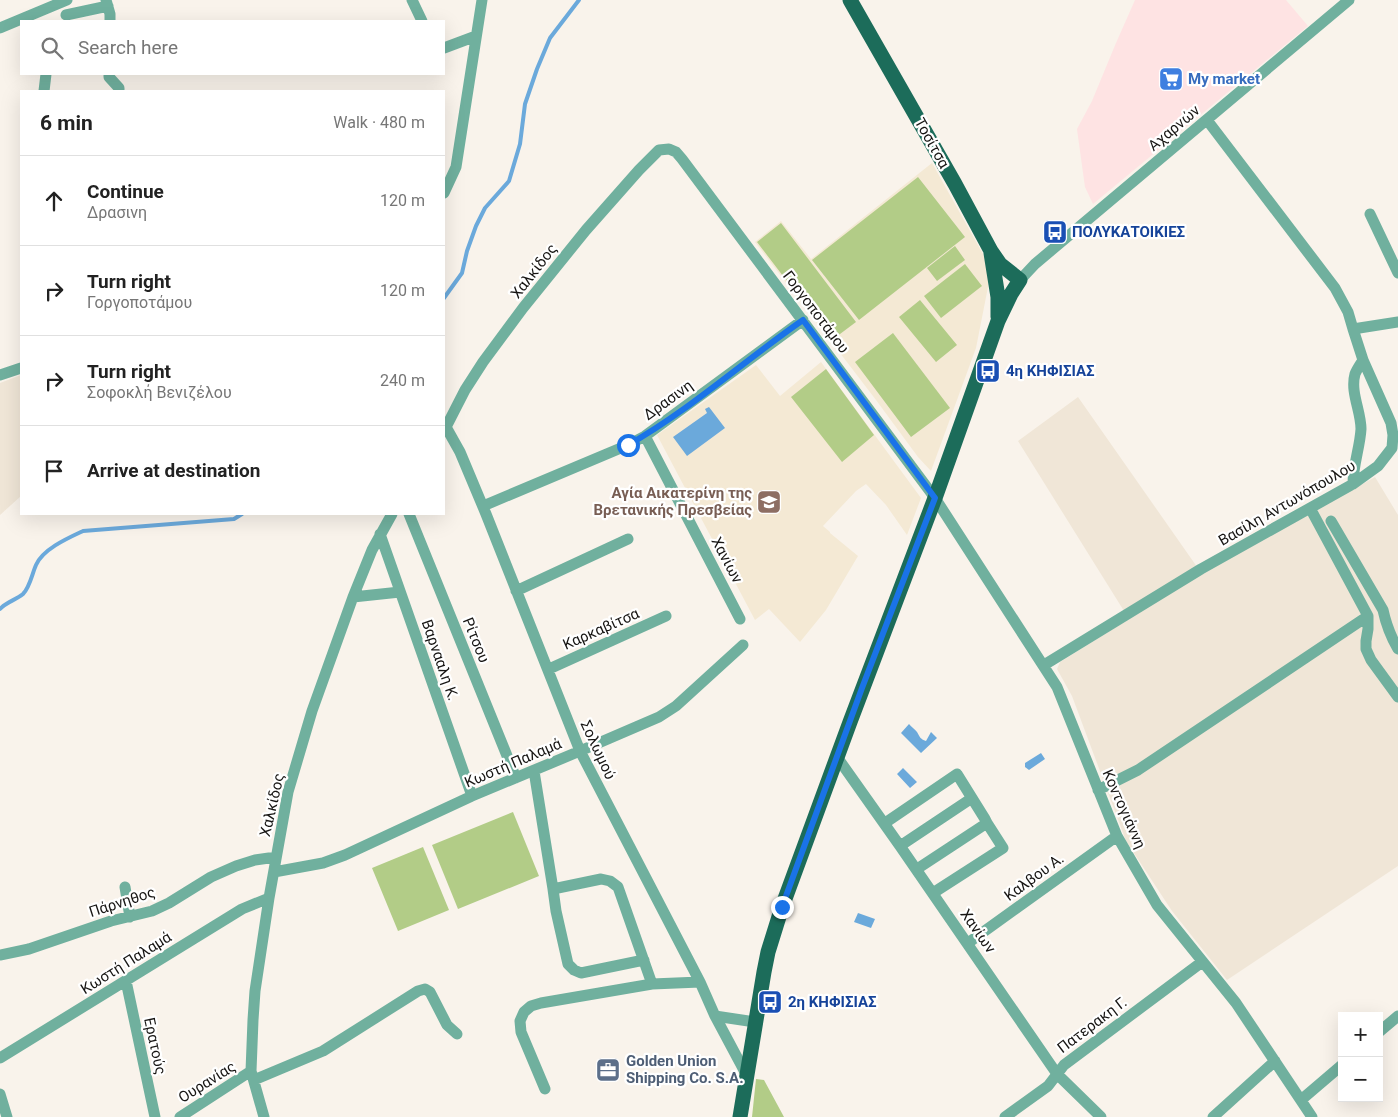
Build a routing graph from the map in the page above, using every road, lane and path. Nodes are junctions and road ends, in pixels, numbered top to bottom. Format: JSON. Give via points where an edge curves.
{"nodes":[{"id":1,"x":66,"y":0,"type":"edge"},
{"id":2,"x":412,"y":0,"type":"edge"},
{"id":3,"x":482,"y":0,"type":"edge"},
{"id":4,"x":850,"y":0,"type":"edge"},
{"id":5,"x":1349,"y":0,"type":"edge"},
{"id":6,"x":106,"y":3,"type":"edge"},
{"id":7,"x":49,"y":7,"type":"junction"},
{"id":8,"x":62,"y":18,"type":"edge"},
{"id":9,"x":47,"y":20,"type":"edge"},
{"id":10,"x":110,"y":20,"type":"edge"},
{"id":11,"x":422,"y":20,"type":"edge"},
{"id":12,"x":0,"y":28,"type":"edge"},
{"id":13,"x":476,"y":36,"type":"junction"},
{"id":14,"x":445,"y":48,"type":"edge"},
{"id":15,"x":40,"y":75,"type":"edge"},
{"id":16,"x":46,"y":75,"type":"edge"},
{"id":17,"x":109,"y":75,"type":"edge"},
{"id":18,"x":38,"y":90,"type":"edge"},
{"id":19,"x":44,"y":90,"type":"edge"},
{"id":20,"x":119,"y":90,"type":"edge"},
{"id":21,"x":1207,"y":120,"type":"junction"},
{"id":22,"x":669,"y":149,"type":"joint"},
{"id":23,"x":445,"y":191,"type":"edge"},
{"id":24,"x":1370,"y":214,"type":"dead end"},
{"id":25,"x":991,"y":250,"type":"junction"},
{"id":26,"x":1398,"y":273,"type":"edge"},
{"id":27,"x":1020,"y":280,"type":"junction"},
{"id":28,"x":803,"y":320,"type":"junction"},
{"id":29,"x":998,"y":322,"type":"junction"},
{"id":30,"x":1398,"y":322,"type":"edge"},
{"id":31,"x":1353,"y":330,"type":"junction"},
{"id":32,"x":1362,"y":360,"type":"junction"},
{"id":33,"x":20,"y":368,"type":"edge"},
{"id":34,"x":0,"y":375,"type":"edge"},
{"id":35,"x":445,"y":429,"type":"edge"},
{"id":36,"x":645,"y":436,"type":"junction"},
{"id":37,"x":1353,"y":484,"type":"junction"},
{"id":38,"x":935,"y":498,"type":"junction"},
{"id":39,"x":483,"y":506,"type":"junction"},
{"id":40,"x":1310,"y":508,"type":"junction"},
{"id":41,"x":391,"y":515,"type":"edge"},
{"id":42,"x":409,"y":515,"type":"edge"},
{"id":43,"x":1331,"y":521,"type":"dead end"},
{"id":44,"x":380,"y":534,"type":"junction"},
{"id":45,"x":628,"y":539,"type":"dead end"},
{"id":46,"x":516,"y":591,"type":"junction"},
{"id":47,"x":400,"y":592,"type":"junction"},
{"id":48,"x":353,"y":597,"type":"junction"},
{"id":49,"x":666,"y":616,"type":"dead end"},
{"id":50,"x":1368,"y":616,"type":"junction"},
{"id":51,"x":740,"y":619,"type":"dead end"},
{"id":52,"x":742,"y":645,"type":"dead end"},
{"id":53,"x":1398,"y":649,"type":"edge"},
{"id":54,"x":1044,"y":665,"type":"junction"},
{"id":55,"x":549,"y":669,"type":"junction"},
{"id":56,"x":1398,"y":697,"type":"edge"},
{"id":57,"x":580,"y":751,"type":"junction"},
{"id":58,"x":837,"y":757,"type":"junction"},
{"id":59,"x":534,"y":771,"type":"junction"},
{"id":60,"x":516,"y":778,"type":"junction"},
{"id":61,"x":1098,"y":790,"type":"junction"},
{"id":62,"x":472,"y":796,"type":"junction"},
{"id":63,"x":972,"y":798,"type":"junction"},
{"id":64,"x":987,"y":823,"type":"junction"},
{"id":65,"x":885,"y":824,"type":"junction"},
{"id":66,"x":1117,"y":836,"type":"junction"},
{"id":67,"x":900,"y":846,"type":"junction"},
{"id":68,"x":276,"y":858,"type":"junction"},
{"id":69,"x":917,"y":869,"type":"junction"},
{"id":70,"x":274,"y":872,"type":"junction"},
{"id":71,"x":125,"y":887,"type":"dead end"},
{"id":72,"x":553,"y":889,"type":"junction"},
{"id":73,"x":933,"y":893,"type":"junction"},
{"id":74,"x":269,"y":898,"type":"junction"},
{"id":75,"x":130,"y":917,"type":"junction"},
{"id":76,"x":968,"y":943,"type":"junction"},
{"id":77,"x":0,"y":955,"type":"edge"},
{"id":78,"x":644,"y":960,"type":"junction"},
{"id":79,"x":1202,"y":962,"type":"junction"},
{"id":80,"x":126,"y":981,"type":"junction"},
{"id":81,"x":700,"y":982,"type":"junction"},
{"id":82,"x":652,"y":984,"type":"junction"},
{"id":83,"x":716,"y":1016,"type":"junction"},
{"id":84,"x":1398,"y":1016,"type":"edge"},
{"id":85,"x":755,"y":1022,"type":"junction"},
{"id":86,"x":1383,"y":1029,"type":"edge"},
{"id":87,"x":456,"y":1034,"type":"dead end"},
{"id":88,"x":0,"y":1058,"type":"edge"},
{"id":89,"x":1275,"y":1061,"type":"junction"},
{"id":90,"x":1338,"y":1068,"type":"edge"},
{"id":91,"x":746,"y":1074,"type":"junction"},
{"id":92,"x":1058,"y":1074,"type":"junction"},
{"id":93,"x":253,"y":1076,"type":"junction"},
{"id":94,"x":545,"y":1089,"type":"dead end"},
{"id":95,"x":0,"y":1094,"type":"edge"},
{"id":96,"x":1300,"y":1100,"type":"junction"},
{"id":97,"x":6,"y":1117,"type":"edge"},
{"id":98,"x":155,"y":1117,"type":"edge"},
{"id":99,"x":180,"y":1117,"type":"edge"},
{"id":100,"x":264,"y":1117,"type":"edge"},
{"id":101,"x":740,"y":1117,"type":"edge"},
{"id":102,"x":1005,"y":1117,"type":"edge"},
{"id":103,"x":1101,"y":1117,"type":"edge"},
{"id":104,"x":1213,"y":1117,"type":"edge"},
{"id":105,"x":1312,"y":1117,"type":"edge"}],
"edges":[{"from":1,"to":7,"type":"street"},
{"from":1,"to":8,"type":"street"},
{"from":2,"to":11,"type":"street"},
{"from":3,"to":13,"type":"street"},
{"from":4,"to":25,"type":"main road","name":"Τοσίτσα"},
{"from":5,"to":21,"type":"street","name":"Αχαρνών"},
{"from":6,"to":8,"type":"street"},
{"from":6,"to":10,"type":"street"},
{"from":7,"to":9,"type":"street"},
{"from":7,"to":12,"type":"street"},
{"from":13,"to":14,"type":"street"},
{"from":13,"to":23,"type":"street","via":[[456,167]]},
{"from":15,"to":18,"type":"street"},
{"from":16,"to":19,"type":"street"},
{"from":17,"to":20,"type":"street"},
{"from":21,"to":27,"type":"street","name":"Αχαρνών"},
{"from":21,"to":31,"type":"street","name":"Βασίλη Αντωνόπουλου","via":[[1335,288]]},
{"from":22,"to":28,"type":"street","name":"Γοργοποτάμου","via":[[682,159]]},
{"from":22,"to":35,"type":"street","name":"Χαλκίδος","via":[[659,150],[586,230],[483,362]]},
{"from":24,"to":26,"type":"street"},
{"from":25,"to":27,"type":"main road","name":"Τοσίτσα","via":[[1000,264]]},
{"from":25,"to":29,"type":"main road"},
{"from":27,"to":29,"type":"main road"},
{"from":28,"to":36,"type":"street","name":"Δρασινη"},
{"from":28,"to":38,"type":"street","name":"Γοργοποτάμου"},
{"from":29,"to":38,"type":"main road"},
{"from":30,"to":31,"type":"street"},
{"from":31,"to":32,"type":"street","name":"Βασίλη Αντωνόπουλου"},
{"from":32,"to":37,"type":"street","via":[[1354,381],[1361,431]]},
{"from":32,"to":37,"type":"street","name":"Βασίλη Αντωνόπουλου","via":[[1391,423],[1393,436],[1392,448],[1385,458]]},
{"from":33,"to":34,"type":"street"},
{"from":35,"to":39,"type":"street","name":"Σολωμού","via":[[460,452]]},
{"from":36,"to":39,"type":"street","name":"Δρασινη"},
{"from":36,"to":51,"type":"street","name":"Χανίων"},
{"from":37,"to":40,"type":"street","name":"Βασίλη Αντωνόπουλου"},
{"from":38,"to":54,"type":"street","name":"Κοντογιάννη"},
{"from":38,"to":58,"type":"main road"},
{"from":39,"to":46,"type":"street","name":"Σολωμού"},
{"from":40,"to":50,"type":"street"},
{"from":40,"to":54,"type":"street","name":"Βασίλη Αντωνόπουλου","via":[[1201,569]]},
{"from":41,"to":44,"type":"street","name":"Χαλκίδος"},
{"from":42,"to":60,"type":"street","name":"Ρίτσου"},
{"from":43,"to":53,"type":"street","via":[[1383,610]]},
{"from":44,"to":47,"type":"street","name":"Βαρνααλη Κ."},
{"from":44,"to":48,"type":"street","name":"Χαλκίδος"},
{"from":45,"to":46,"type":"street"},
{"from":46,"to":55,"type":"street","name":"Σολωμού"},
{"from":47,"to":48,"type":"street"},
{"from":47,"to":62,"type":"street","name":"Βαρνααλη Κ."},
{"from":48,"to":68,"type":"street","name":"Χαλκίδος","via":[[312,711],[288,792]]},
{"from":49,"to":55,"type":"street","name":"Καρκαβίτσα"},
{"from":50,"to":56,"type":"street","via":[[1366,649]]},
{"from":50,"to":61,"type":"street","via":[[1138,770]]},
{"from":52,"to":57,"type":"street","name":"Κωστή Παλαμά","via":[[676,706],[659,717]]},
{"from":54,"to":61,"type":"street","name":"Κοντογιάννη","via":[[1057,687]]},
{"from":55,"to":57,"type":"street","name":"Σολωμού"},
{"from":57,"to":59,"type":"street","name":"Κωστή Παλαμά"},
{"from":57,"to":81,"type":"street","name":"Σολωμού"},
{"from":58,"to":65,"type":"street","name":"Χανίων"},
{"from":58,"to":85,"type":"main road","via":[[773,933]]},
{"from":59,"to":60,"type":"street","name":"Κωστή Παλαμά"},
{"from":59,"to":72,"type":"street"},
{"from":60,"to":62,"type":"street","name":"Κωστή Παλαμά"},
{"from":61,"to":66,"type":"street","name":"Κοντογιάννη"},
{"from":62,"to":70,"type":"street","name":"Κωστή Παλαμά","via":[[345,855],[323,863]]},
{"from":63,"to":64,"type":"street"},
{"from":63,"to":65,"type":"street","via":[[957,774]]},
{"from":63,"to":67,"type":"street"},
{"from":64,"to":69,"type":"street"},
{"from":64,"to":73,"type":"street","via":[[1002,848]]},
{"from":65,"to":67,"type":"street","name":"Χανίων"},
{"from":66,"to":76,"type":"street","name":"Καλβου Α."},
{"from":66,"to":79,"type":"street","name":"Κοντογιάννη","via":[[1157,905]]},
{"from":67,"to":69,"type":"street","name":"Χανίων"},
{"from":68,"to":70,"type":"street","name":"Χαλκίδος"},
{"from":68,"to":75,"type":"street","name":"Πάρνηθος","via":[[236,866],[169,903]]},
{"from":69,"to":73,"type":"street","name":"Χανίων"},
{"from":70,"to":74,"type":"street","name":"Χαλκίδος"},
{"from":71,"to":75,"type":"street"},
{"from":72,"to":78,"type":"street","via":[[601,879],[618,887]]},
{"from":72,"to":78,"type":"street","via":[[568,964],[574,970],[582,973]]},
{"from":73,"to":76,"type":"street","name":"Χανίων"},
{"from":74,"to":80,"type":"street","name":"Κωστή Παλαμά","via":[[242,909]]},
{"from":74,"to":93,"type":"street","name":"Χαλκίδος","via":[[256,991]]},
{"from":75,"to":77,"type":"street","name":"Πάρνηθος"},
{"from":76,"to":92,"type":"street","name":"Χανίων"},
{"from":78,"to":82,"type":"street"},
{"from":79,"to":89,"type":"street","name":"Κοντογιάννη","via":[[1236,1003]]},
{"from":79,"to":92,"type":"street","name":"Πατερακη Γ.","via":[[1064,1065]]},
{"from":80,"to":88,"type":"street","name":"Κωστή Παλαμά"},
{"from":80,"to":98,"type":"street","name":"Ερατούς"},
{"from":81,"to":82,"type":"street"},
{"from":81,"to":83,"type":"street","name":"Σολωμού"},
{"from":82,"to":94,"type":"street","via":[[541,1002],[524,1012],[520,1021],[521,1032]]},
{"from":83,"to":85,"type":"street"},
{"from":83,"to":91,"type":"street","name":"Σολωμού"},
{"from":84,"to":86,"type":"street"},
{"from":85,"to":91,"type":"main road"},
{"from":87,"to":93,"type":"street","name":"Ουρανίας","via":[[426,989],[323,1051]]},
{"from":89,"to":96,"type":"street","name":"Κοντογιάννη"},
{"from":89,"to":104,"type":"street"},
{"from":90,"to":96,"type":"street"},
{"from":91,"to":101,"type":"main road"},
{"from":92,"to":102,"type":"street","name":"Πατερακη Γ.","via":[[1048,1086]]},
{"from":92,"to":103,"type":"street","name":"Χανίων"},
{"from":93,"to":99,"type":"street","name":"Ουρανίας"},
{"from":93,"to":100,"type":"street","name":"Χαλκίδος"},
{"from":95,"to":97,"type":"street"},
{"from":96,"to":105,"type":"street","name":"Κοντογιάννη"}]}
